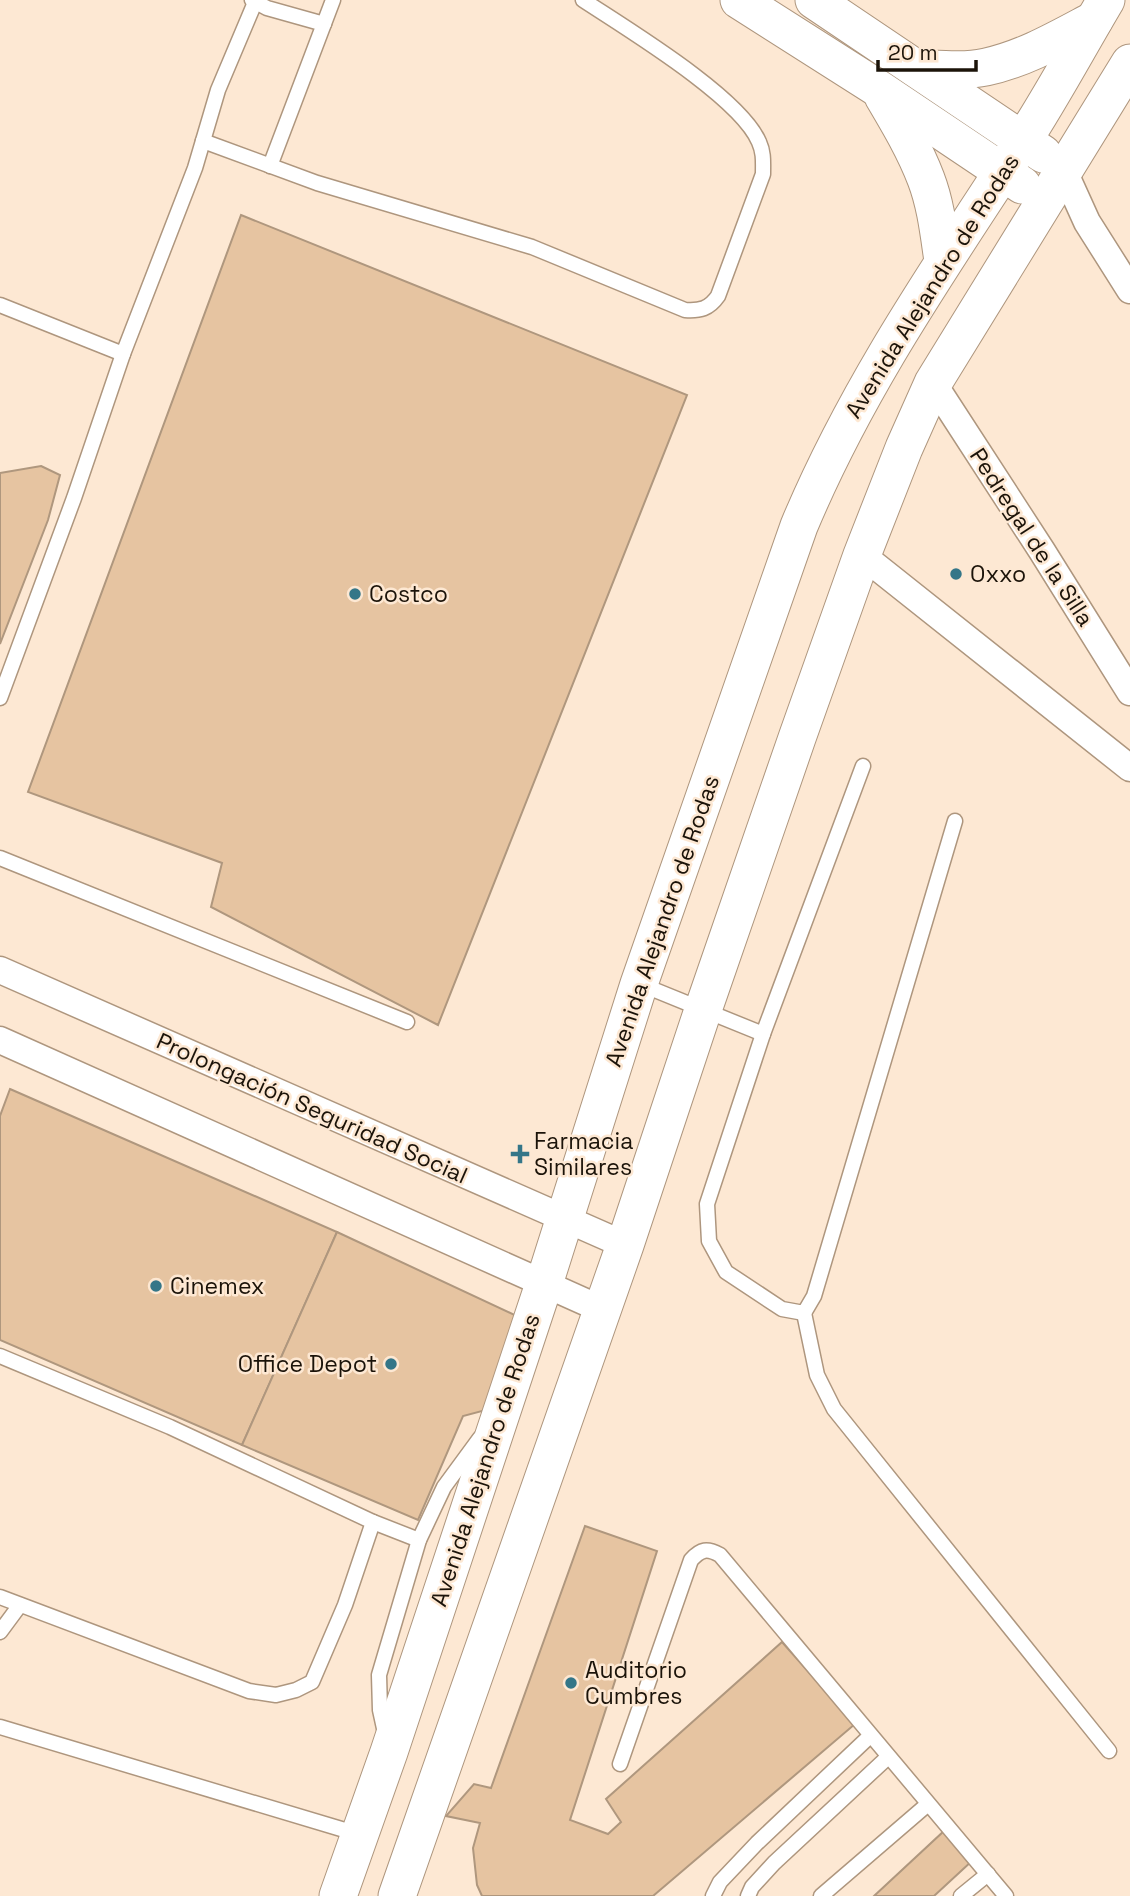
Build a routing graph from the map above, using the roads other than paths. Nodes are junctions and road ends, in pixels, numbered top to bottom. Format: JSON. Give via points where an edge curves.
{"nodes":[{"id":1,"x":255,"y":0,"type":"edge"},
{"id":2,"x":333,"y":0,"type":"edge"},
{"id":3,"x":583,"y":0,"type":"edge"},
{"id":4,"x":739,"y":0,"type":"edge"},
{"id":5,"x":814,"y":0,"type":"edge"},
{"id":6,"x":1100,"y":10,"type":"edge"},
{"id":7,"x":324,"y":24,"type":"junction"},
{"id":8,"x":1130,"y":63,"type":"edge"},
{"id":9,"x":916,"y":68,"type":"junction"},
{"id":10,"x":879,"y":89,"type":"junction"},
{"id":11,"x":1023,"y":140,"type":"junction"},
{"id":12,"x":203,"y":141,"type":"junction"},
{"id":13,"x":270,"y":166,"type":"junction"},
{"id":14,"x":1063,"y":169,"type":"junction"},
{"id":15,"x":1002,"y":172,"type":"junction"},
{"id":16,"x":1045,"y":201,"type":"junction"},
{"id":17,"x":1087,"y":222,"type":"junction"},
{"id":18,"x":943,"y":261,"type":"junction"},
{"id":19,"x":1130,"y":290,"type":"edge"},
{"id":20,"x":0,"y":305,"type":"edge"},
{"id":21,"x":123,"y":354,"type":"junction"},
{"id":22,"x":933,"y":383,"type":"junction"},
{"id":23,"x":862,"y":555,"type":"junction"},
{"id":24,"x":1130,"y":692,"type":"edge"},
{"id":25,"x":0,"y":698,"type":"edge"},
{"id":26,"x":863,"y":766,"type":"dead end"},
{"id":27,"x":1130,"y":768,"type":"edge"},
{"id":28,"x":955,"y":821,"type":"dead end"},
{"id":29,"x":0,"y":858,"type":"edge"},
{"id":30,"x":0,"y":970,"type":"edge"},
{"id":31,"x":639,"y":984,"type":"junction"},
{"id":32,"x":703,"y":1010,"type":"junction"},
{"id":33,"x":407,"y":1022,"type":"dead end"},
{"id":34,"x":763,"y":1034,"type":"junction"},
{"id":35,"x":0,"y":1040,"type":"edge"},
{"id":36,"x":564,"y":1220,"type":"junction"},
{"id":37,"x":625,"y":1245,"type":"junction"},
{"id":38,"x":544,"y":1284,"type":"junction"},
{"id":39,"x":601,"y":1309,"type":"junction"},
{"id":40,"x":804,"y":1313,"type":"junction"},
{"id":41,"x":0,"y":1356,"type":"edge"},
{"id":42,"x":499,"y":1416,"type":"junction"},
{"id":43,"x":373,"y":1522,"type":"junction"},
{"id":44,"x":419,"y":1540,"type":"junction"},
{"id":45,"x":0,"y":1597,"type":"edge"},
{"id":46,"x":20,"y":1605,"type":"junction"},
{"id":47,"x":0,"y":1632,"type":"edge"},
{"id":48,"x":0,"y":1727,"type":"edge"},
{"id":49,"x":870,"y":1736,"type":"junction"},
{"id":50,"x":1109,"y":1751,"type":"dead end"},
{"id":51,"x":389,"y":1752,"type":"junction"},
{"id":52,"x":888,"y":1757,"type":"junction"},
{"id":53,"x":620,"y":1764,"type":"dead end"},
{"id":54,"x":928,"y":1804,"type":"junction"},
{"id":55,"x":358,"y":1834,"type":"junction"},
{"id":56,"x":988,"y":1874,"type":"junction"},
{"id":57,"x":338,"y":1896,"type":"edge"},
{"id":58,"x":397,"y":1896,"type":"edge"},
{"id":59,"x":713,"y":1896,"type":"edge"},
{"id":60,"x":747,"y":1896,"type":"edge"},
{"id":61,"x":821,"y":1896,"type":"edge"},
{"id":62,"x":961,"y":1896,"type":"edge"},
{"id":63,"x":1006,"y":1896,"type":"edge"}],
"edges":[{"from":1,"to":7,"type":"lane","via":[[267,8]]},
{"from":1,"to":12,"type":"lane","via":[[218,90]]},
{"from":2,"to":7,"type":"lane"},
{"from":3,"to":13,"type":"lane","via":[[701,81],[759,141],[763,174],[718,296],[706,309],[685,310],[532,247]]},
{"from":4,"to":10,"type":"street"},
{"from":5,"to":9,"type":"street"},
{"from":6,"to":9,"type":"street","via":[[1034,51],[985,67]]},
{"from":6,"to":11,"type":"street","name":"Avenida Alejandro de Rodas"},
{"from":7,"to":13,"type":"lane"},
{"from":8,"to":14,"type":"street"},
{"from":9,"to":11,"type":"street"},
{"from":10,"to":15,"type":"street"},
{"from":10,"to":18,"type":"street","via":[[927,181]]},
{"from":11,"to":14,"type":"street"},
{"from":11,"to":15,"type":"street","name":"Avenida Alejandro de Rodas"},
{"from":12,"to":13,"type":"lane"},
{"from":12,"to":21,"type":"lane"},
{"from":14,"to":16,"type":"street"},
{"from":14,"to":17,"type":"street"},
{"from":15,"to":16,"type":"street"},
{"from":15,"to":18,"type":"street","name":"Avenida Alejandro de Rodas"},
{"from":16,"to":17,"type":"street"},
{"from":16,"to":22,"type":"street"},
{"from":17,"to":19,"type":"street"},
{"from":18,"to":31,"type":"street","name":"Avenida Alejandro de Rodas","via":[[874,372],[799,526]]},
{"from":20,"to":21,"type":"lane"},
{"from":21,"to":25,"type":"lane"},
{"from":22,"to":23,"type":"street"},
{"from":22,"to":24,"type":"street","name":"Pedregal de la Silla"},
{"from":23,"to":27,"type":"street"},
{"from":23,"to":32,"type":"street"},
{"from":26,"to":34,"type":"lane"},
{"from":28,"to":40,"type":"lane","via":[[814,1296]]},
{"from":29,"to":33,"type":"lane"},
{"from":30,"to":36,"type":"street","name":"Prolongación Seguridad Social"},
{"from":31,"to":32,"type":"lane"},
{"from":31,"to":36,"type":"street","name":"Avenida Alejandro de Rodas"},
{"from":32,"to":34,"type":"lane"},
{"from":32,"to":37,"type":"street"},
{"from":34,"to":40,"type":"lane","via":[[707,1204],[709,1241],[726,1272],[782,1309]]},
{"from":35,"to":38,"type":"street"},
{"from":36,"to":37,"type":"street","name":"Prolongación Seguridad Social"},
{"from":36,"to":38,"type":"street","name":"Avenida Alejandro de Rodas"},
{"from":37,"to":39,"type":"street"},
{"from":38,"to":39,"type":"street"},
{"from":38,"to":42,"type":"street","name":"Avenida Alejandro de Rodas"},
{"from":39,"to":58,"type":"street"},
{"from":40,"to":50,"type":"lane","via":[[817,1375],[834,1409]]},
{"from":41,"to":43,"type":"lane","via":[[170,1427]]},
{"from":42,"to":44,"type":"lane","via":[[444,1487]]},
{"from":42,"to":51,"type":"street","name":"Avenida Alejandro de Rodas"},
{"from":43,"to":44,"type":"lane"},
{"from":43,"to":46,"type":"lane","via":[[312,1682],[276,1695],[249,1691]]},
{"from":44,"to":51,"type":"lane","via":[[379,1675],[380,1710]]},
{"from":45,"to":46,"type":"lane"},
{"from":46,"to":47,"type":"lane"},
{"from":48,"to":55,"type":"lane"},
{"from":49,"to":52,"type":"lane"},
{"from":49,"to":53,"type":"lane","via":[[720,1555],[704,1550],[691,1560]]},
{"from":49,"to":59,"type":"lane","via":[[757,1843],[720,1882]]},
{"from":51,"to":55,"type":"street","name":"Avenida Alejandro de Rodas"},
{"from":52,"to":54,"type":"lane"},
{"from":52,"to":60,"type":"lane","via":[[774,1863]]},
{"from":54,"to":56,"type":"lane"},
{"from":54,"to":61,"type":"lane"},
{"from":55,"to":57,"type":"street","name":"Avenida Alejandro de Rodas"},
{"from":56,"to":62,"type":"lane"},
{"from":56,"to":63,"type":"lane"}]}
